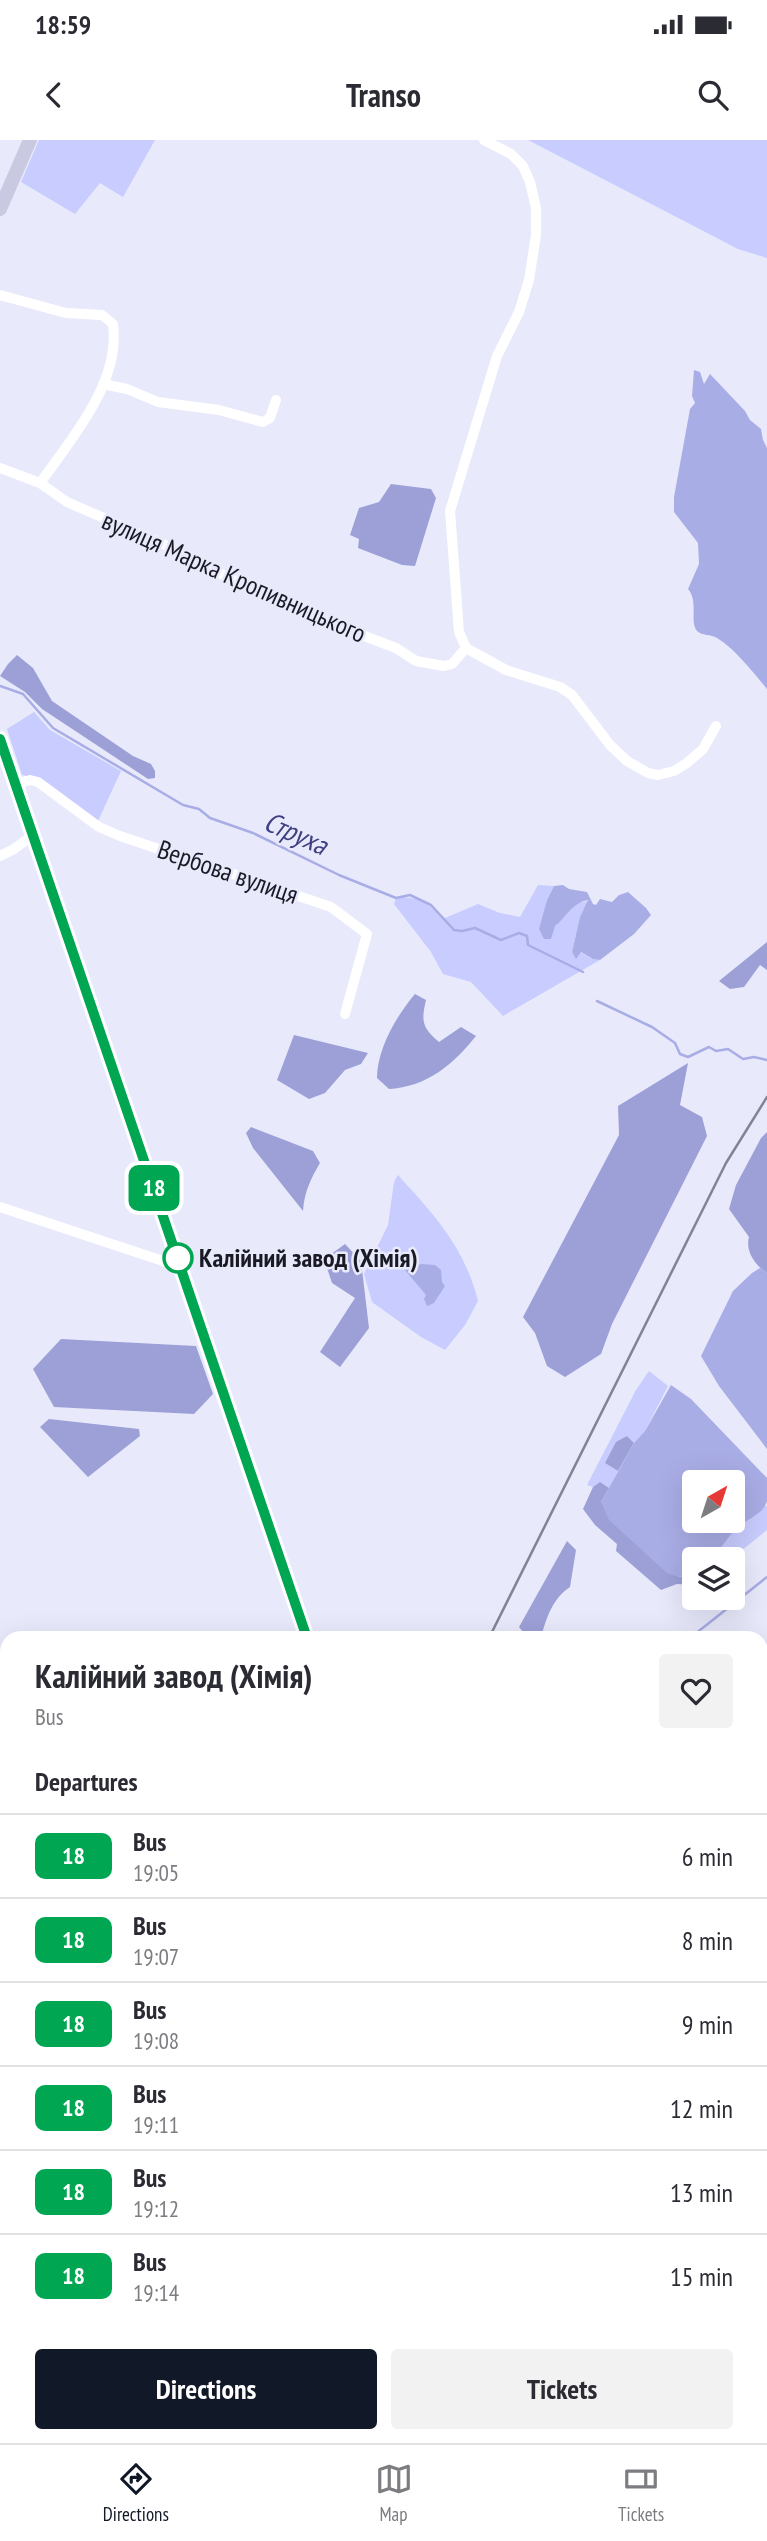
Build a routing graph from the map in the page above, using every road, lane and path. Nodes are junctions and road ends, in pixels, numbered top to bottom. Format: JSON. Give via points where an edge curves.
{"nodes":[{"id":1,"x":30,"y":140,"type":"edge"},
{"id":2,"x":484,"y":140,"type":"edge"},
{"id":3,"x":0,"y":209,"type":"edge"},
{"id":4,"x":0,"y":295,"type":"edge"},
{"id":5,"x":103,"y":384,"type":"junction"},
{"id":6,"x":276,"y":400,"type":"dead end"},
{"id":7,"x":0,"y":468,"type":"edge"},
{"id":8,"x":40,"y":483,"type":"junction"},
{"id":9,"x":466,"y":648,"type":"junction"},
{"id":10,"x":716,"y":726,"type":"dead end"},
{"id":11,"x":0,"y":739,"type":"edge"},
{"id":12,"x":16,"y":784,"type":"junction"},
{"id":13,"x":32,"y":836,"type":"junction"},
{"id":14,"x":0,"y":856,"type":"edge"},
{"id":15,"x":345,"y":1014,"type":"dead end"},
{"id":16,"x":0,"y":1207,"type":"edge"},
{"id":17,"x":179,"y":1260,"type":"junction"},
{"id":18,"x":305,"y":1631,"type":"edge"}],
"edges":[{"from":1,"to":3,"type":"street"},
{"from":2,"to":9,"type":"street","via":[[523,166],[536,208],[536,235],[529,280],[498,356],[450,511],[459,632]]},
{"from":4,"to":5,"type":"street","via":[[109,319],[114,334]]},
{"from":5,"to":6,"type":"street","via":[[158,402],[219,410],[263,422],[270,418]]},
{"from":5,"to":8,"type":"street","via":[[86,419]]},
{"from":7,"to":8,"type":"street","name":"вулиця Марка Кропивницького"},
{"from":8,"to":9,"type":"street","name":"вулиця Марка Кропивницького","via":[[88,512],[314,617],[396,648],[416,661],[453,664]]},
{"from":9,"to":10,"type":"street","via":[[506,670],[572,695],[610,745],[648,773],[659,775],[687,763],[703,749]]},
{"from":11,"to":12,"type":"street"},
{"from":12,"to":13,"type":"street"},
{"from":12,"to":15,"type":"street","name":"Вербова вулиця","via":[[38,782],[99,827],[120,836],[331,907],[367,934]]},
{"from":13,"to":14,"type":"street"},
{"from":13,"to":17,"type":"street"},
{"from":16,"to":17,"type":"street","via":[[166,1262]]},
{"from":17,"to":18,"type":"street"}]}
